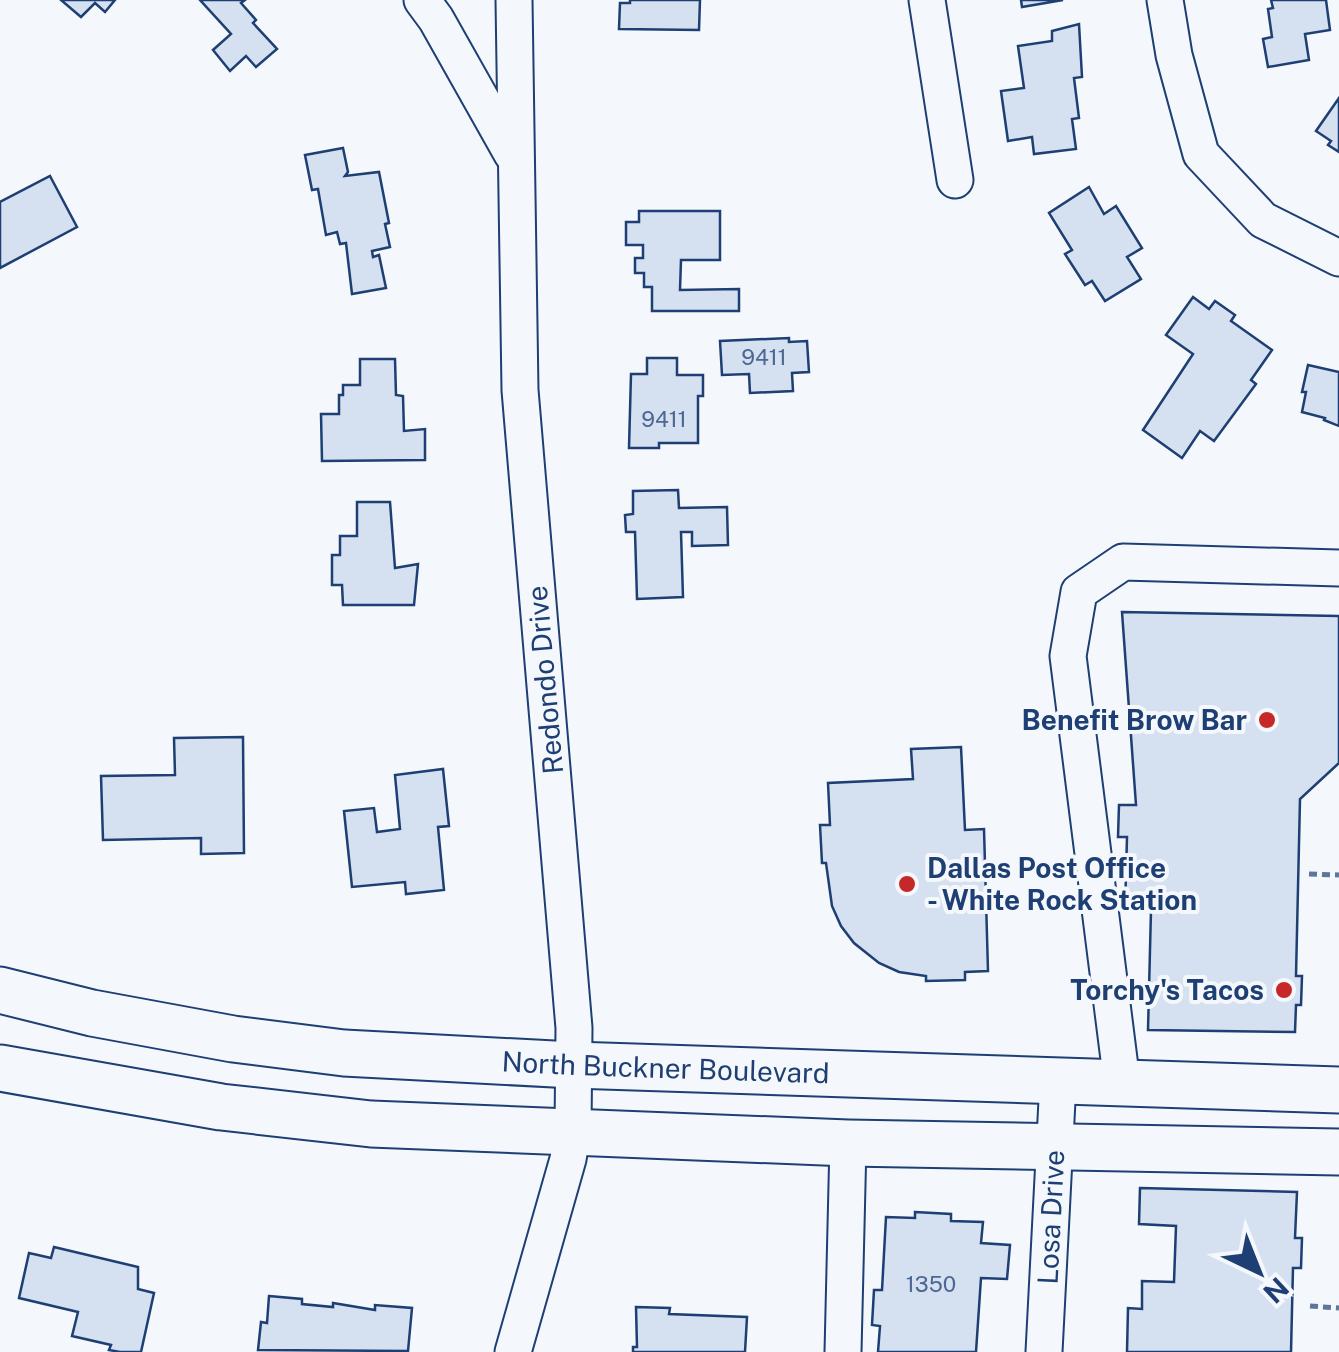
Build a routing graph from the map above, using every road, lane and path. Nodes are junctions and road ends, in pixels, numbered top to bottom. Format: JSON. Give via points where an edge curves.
{"nodes":[{"id":1,"x":422,"y":0,"type":"edge"},
{"id":2,"x":514,"y":0,"type":"edge"},
{"id":3,"x":927,"y":0,"type":"edge"},
{"id":4,"x":1166,"y":0,"type":"edge"},
{"id":5,"x":516,"y":159,"type":"junction"},
{"id":6,"x":956,"y":180,"type":"dead end"},
{"id":7,"x":1339,"y":258,"type":"edge"},
{"id":8,"x":1339,"y":568,"type":"edge"},
{"id":9,"x":1309,"y":874,"type":"dead end"},
{"id":10,"x":1339,"y":876,"type":"edge"},
{"id":11,"x":0,"y":990,"type":"edge"},
{"id":12,"x":574,"y":1064,"type":"junction"},
{"id":13,"x":0,"y":1068,"type":"edge"},
{"id":14,"x":1058,"y":1080,"type":"junction"},
{"id":15,"x":1122,"y":1083,"type":"junction"},
{"id":16,"x":1339,"y":1090,"type":"edge"},
{"id":17,"x":573,"y":1130,"type":"junction"},
{"id":18,"x":848,"y":1143,"type":"junction"},
{"id":19,"x":1055,"y":1148,"type":"junction"},
{"id":20,"x":1339,"y":1152,"type":"edge"},
{"id":21,"x":1310,"y":1306,"type":"dead end"},
{"id":22,"x":1339,"y":1308,"type":"edge"},
{"id":23,"x":513,"y":1352,"type":"edge"},
{"id":24,"x":843,"y":1352,"type":"edge"},
{"id":25,"x":1044,"y":1352,"type":"edge"}],
"edges":[{"from":1,"to":5,"type":"street"},
{"from":2,"to":5,"type":"street","name":"Redondo Drive"},
{"from":3,"to":6,"type":"street"},
{"from":4,"to":7,"type":"street","via":[[1201,154],[1263,220]]},
{"from":5,"to":12,"type":"street","name":"Redondo Drive","via":[[520,390]]},
{"from":8,"to":15,"type":"street","via":[[1122,562],[1079,592],[1068,656]]},
{"from":9,"to":10,"type":"path"},
{"from":11,"to":12,"type":"main road","name":"North Buckner Boulevard","via":[[92,1013],[344,1053]]},
{"from":12,"to":14,"type":"main road","name":"North Buckner Boulevard"},
{"from":12,"to":17,"type":"street","name":"Redondo Drive"},
{"from":13,"to":17,"type":"main road","via":[[259,1112],[371,1124]]},
{"from":14,"to":15,"type":"main road","name":"North Buckner Boulevard"},
{"from":14,"to":19,"type":"street","name":"Losa Drive"},
{"from":15,"to":16,"type":"main road","name":"North Buckner Boulevard"},
{"from":17,"to":18,"type":"main road"},
{"from":17,"to":23,"type":"street","name":"Redondo Drive"},
{"from":18,"to":19,"type":"main road"},
{"from":18,"to":24,"type":"street"},
{"from":19,"to":20,"type":"main road"},
{"from":19,"to":25,"type":"street","name":"Losa Drive"},
{"from":21,"to":22,"type":"path"}]}
